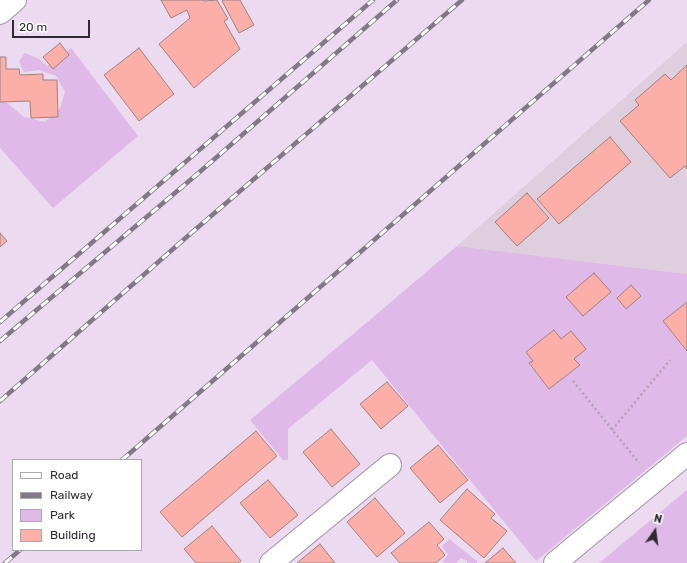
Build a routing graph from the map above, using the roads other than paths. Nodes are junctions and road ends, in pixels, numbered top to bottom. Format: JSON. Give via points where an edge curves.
{"nodes":[{"id":1,"x":15,"y":0,"type":"edge"},
{"id":2,"x":0,"y":12,"type":"edge"},
{"id":3,"x":687,"y":454,"type":"edge"},
{"id":4,"x":390,"y":465,"type":"dead end"},
{"id":5,"x":271,"y":563,"type":"edge"},
{"id":6,"x":555,"y":563,"type":"edge"}],
"edges":[{"from":1,"to":2,"type":"street"},
{"from":3,"to":6,"type":"street"},
{"from":4,"to":5,"type":"street"}]}
